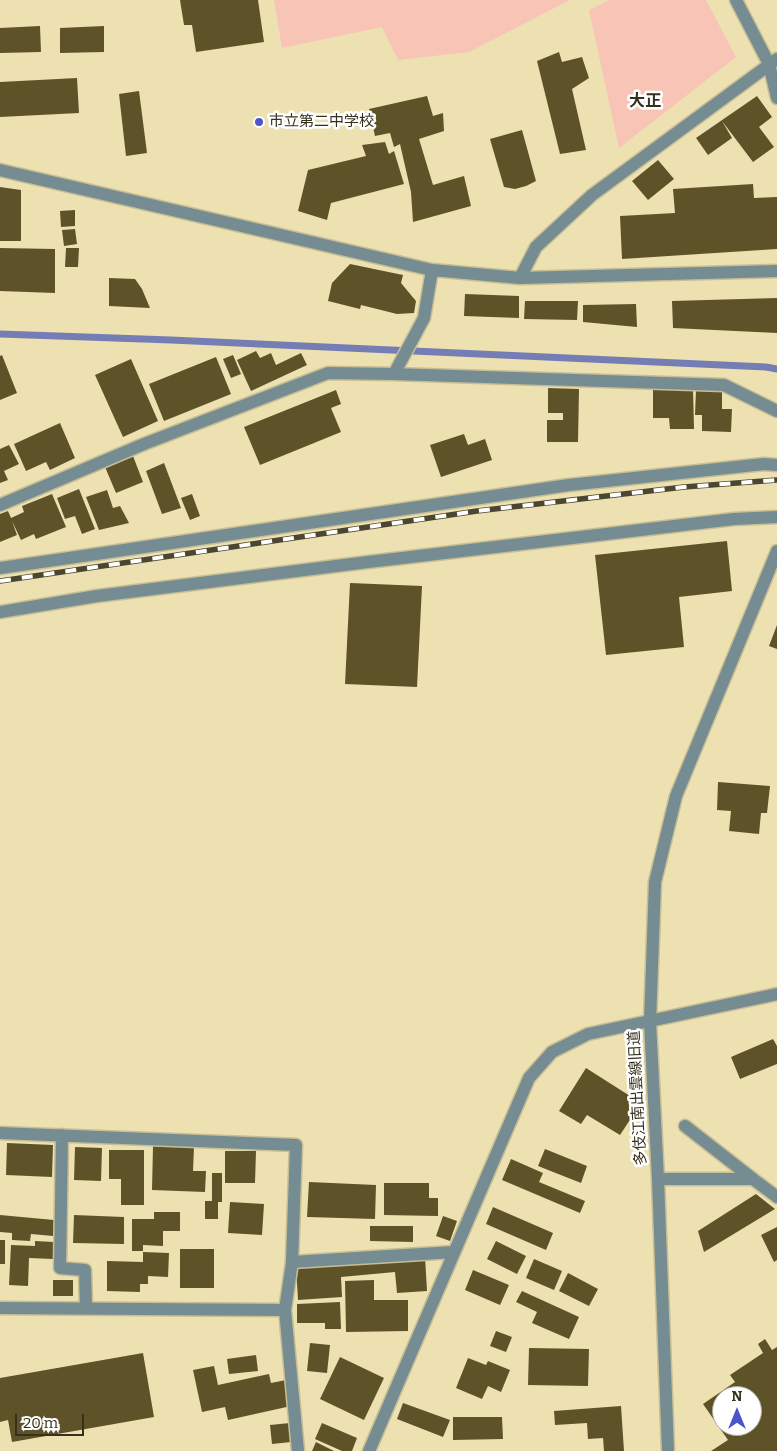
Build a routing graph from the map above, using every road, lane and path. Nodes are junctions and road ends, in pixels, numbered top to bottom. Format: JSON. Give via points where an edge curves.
{"nodes":[{"id":1,"x":736,"y":0,"type":"edge"},
{"id":2,"x":773,"y":62,"type":"edge"},
{"id":3,"x":777,"y":98,"type":"edge"},
{"id":4,"x":0,"y":170,"type":"edge"},
{"id":5,"x":432,"y":270,"type":"junction"},
{"id":6,"x":777,"y":271,"type":"edge"},
{"id":7,"x":520,"y":278,"type":"junction"},
{"id":8,"x":394,"y":374,"type":"junction"},
{"id":9,"x":777,"y":411,"type":"edge"},
{"id":10,"x":777,"y":465,"type":"edge"},
{"id":11,"x":0,"y":505,"type":"edge"},
{"id":12,"x":777,"y":517,"type":"edge"},
{"id":13,"x":777,"y":551,"type":"edge"},
{"id":14,"x":0,"y":568,"type":"edge"},
{"id":15,"x":0,"y":612,"type":"edge"},
{"id":16,"x":777,"y":994,"type":"edge"},
{"id":17,"x":650,"y":1022,"type":"junction"},
{"id":18,"x":685,"y":1126,"type":"dead end"},
{"id":19,"x":0,"y":1132,"type":"edge"},
{"id":20,"x":62,"y":1136,"type":"junction"},
{"id":21,"x":658,"y":1178,"type":"junction"},
{"id":22,"x":753,"y":1179,"type":"junction"},
{"id":23,"x":777,"y":1197,"type":"edge"},
{"id":24,"x":454,"y":1252,"type":"junction"},
{"id":25,"x":292,"y":1262,"type":"junction"},
{"id":26,"x":0,"y":1308,"type":"edge"},
{"id":27,"x":86,"y":1308,"type":"junction"},
{"id":28,"x":285,"y":1310,"type":"junction"},
{"id":29,"x":298,"y":1451,"type":"edge"},
{"id":30,"x":369,"y":1451,"type":"edge"},
{"id":31,"x":668,"y":1451,"type":"edge"}],
"edges":[{"from":1,"to":2,"type":"street"},
{"from":2,"to":3,"type":"street"},
{"from":2,"to":7,"type":"street","via":[[592,195],[536,247]]},
{"from":4,"to":5,"type":"street"},
{"from":5,"to":7,"type":"street"},
{"from":5,"to":8,"type":"street","via":[[424,318]]},
{"from":6,"to":7,"type":"street"},
{"from":8,"to":9,"type":"street","via":[[724,385]]},
{"from":8,"to":11,"type":"street","via":[[328,373],[144,444]]},
{"from":10,"to":14,"type":"street","via":[[569,485]]},
{"from":12,"to":15,"type":"street","via":[[734,519],[368,562],[97,596]]},
{"from":13,"to":17,"type":"street","via":[[676,796],[655,882]]},
{"from":16,"to":17,"type":"street","name":"多伎江南出雲線旧道"},
{"from":17,"to":21,"type":"street","name":"多伎江南出雲線旧道"},
{"from":17,"to":24,"type":"street","via":[[588,1034],[552,1052],[529,1078]]},
{"from":18,"to":22,"type":"street"},
{"from":19,"to":20,"type":"street"},
{"from":20,"to":25,"type":"street","via":[[296,1145]]},
{"from":20,"to":27,"type":"street","via":[[60,1268],[85,1270]]},
{"from":21,"to":22,"type":"street","name":"多伎江南出雲線旧道"},
{"from":21,"to":31,"type":"street"},
{"from":22,"to":23,"type":"street"},
{"from":24,"to":25,"type":"street"},
{"from":24,"to":30,"type":"street"},
{"from":25,"to":28,"type":"street"},
{"from":26,"to":27,"type":"street"},
{"from":27,"to":28,"type":"street"},
{"from":28,"to":29,"type":"street"}]}
